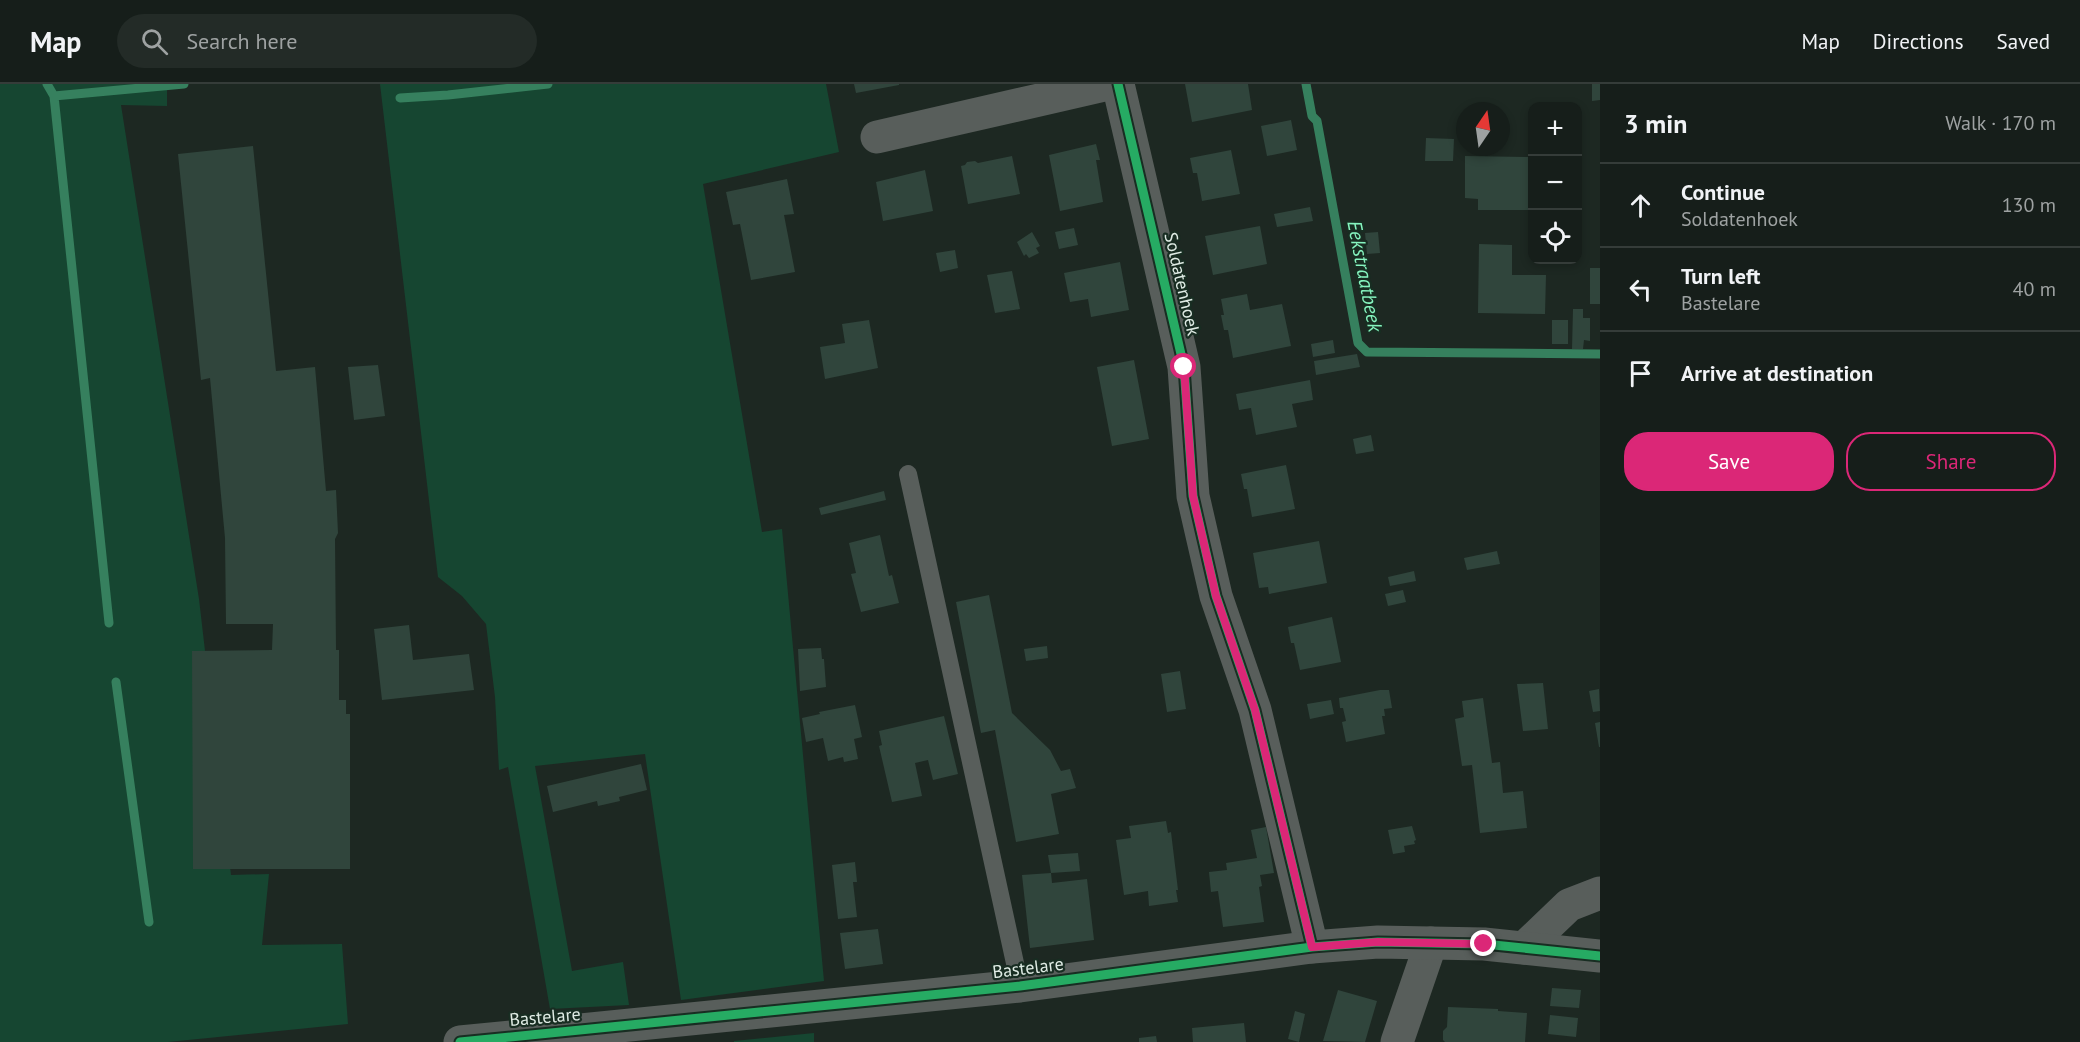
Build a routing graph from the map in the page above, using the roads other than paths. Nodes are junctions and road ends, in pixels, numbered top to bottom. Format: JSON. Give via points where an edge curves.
{"nodes":[{"id":1,"x":1109,"y":84,"type":"edge"},
{"id":2,"x":1118,"y":84,"type":"edge"},
{"id":3,"x":877,"y":137,"type":"dead end"},
{"id":4,"x":908,"y":474,"type":"dead end"},
{"id":5,"x":1600,"y":893,"type":"edge"},
{"id":6,"x":1431,"y":943,"type":"junction"},
{"id":7,"x":1312,"y":947,"type":"junction"},
{"id":8,"x":1524,"y":948,"type":"junction"},
{"id":9,"x":1600,"y":956,"type":"edge"},
{"id":10,"x":1020,"y":986,"type":"junction"},
{"id":11,"x":460,"y":1042,"type":"edge"},
{"id":12,"x":1397,"y":1042,"type":"edge"}],
"edges":[{"from":1,"to":3,"type":"street"},
{"from":2,"to":7,"type":"street","name":"Soldatenhoek","via":[[1184,367],[1193,496],[1216,596],[1255,710]]},
{"from":4,"to":10,"type":"lane"},
{"from":5,"to":8,"type":"street","via":[[1569,905]]},
{"from":6,"to":7,"type":"street","name":"Bastelare"},
{"from":6,"to":8,"type":"street","name":"Bastelare"},
{"from":6,"to":12,"type":"street"},
{"from":7,"to":10,"type":"street","name":"Bastelare"},
{"from":8,"to":9,"type":"street","name":"Bastelare"},
{"from":10,"to":11,"type":"street","name":"Bastelare"}]}
